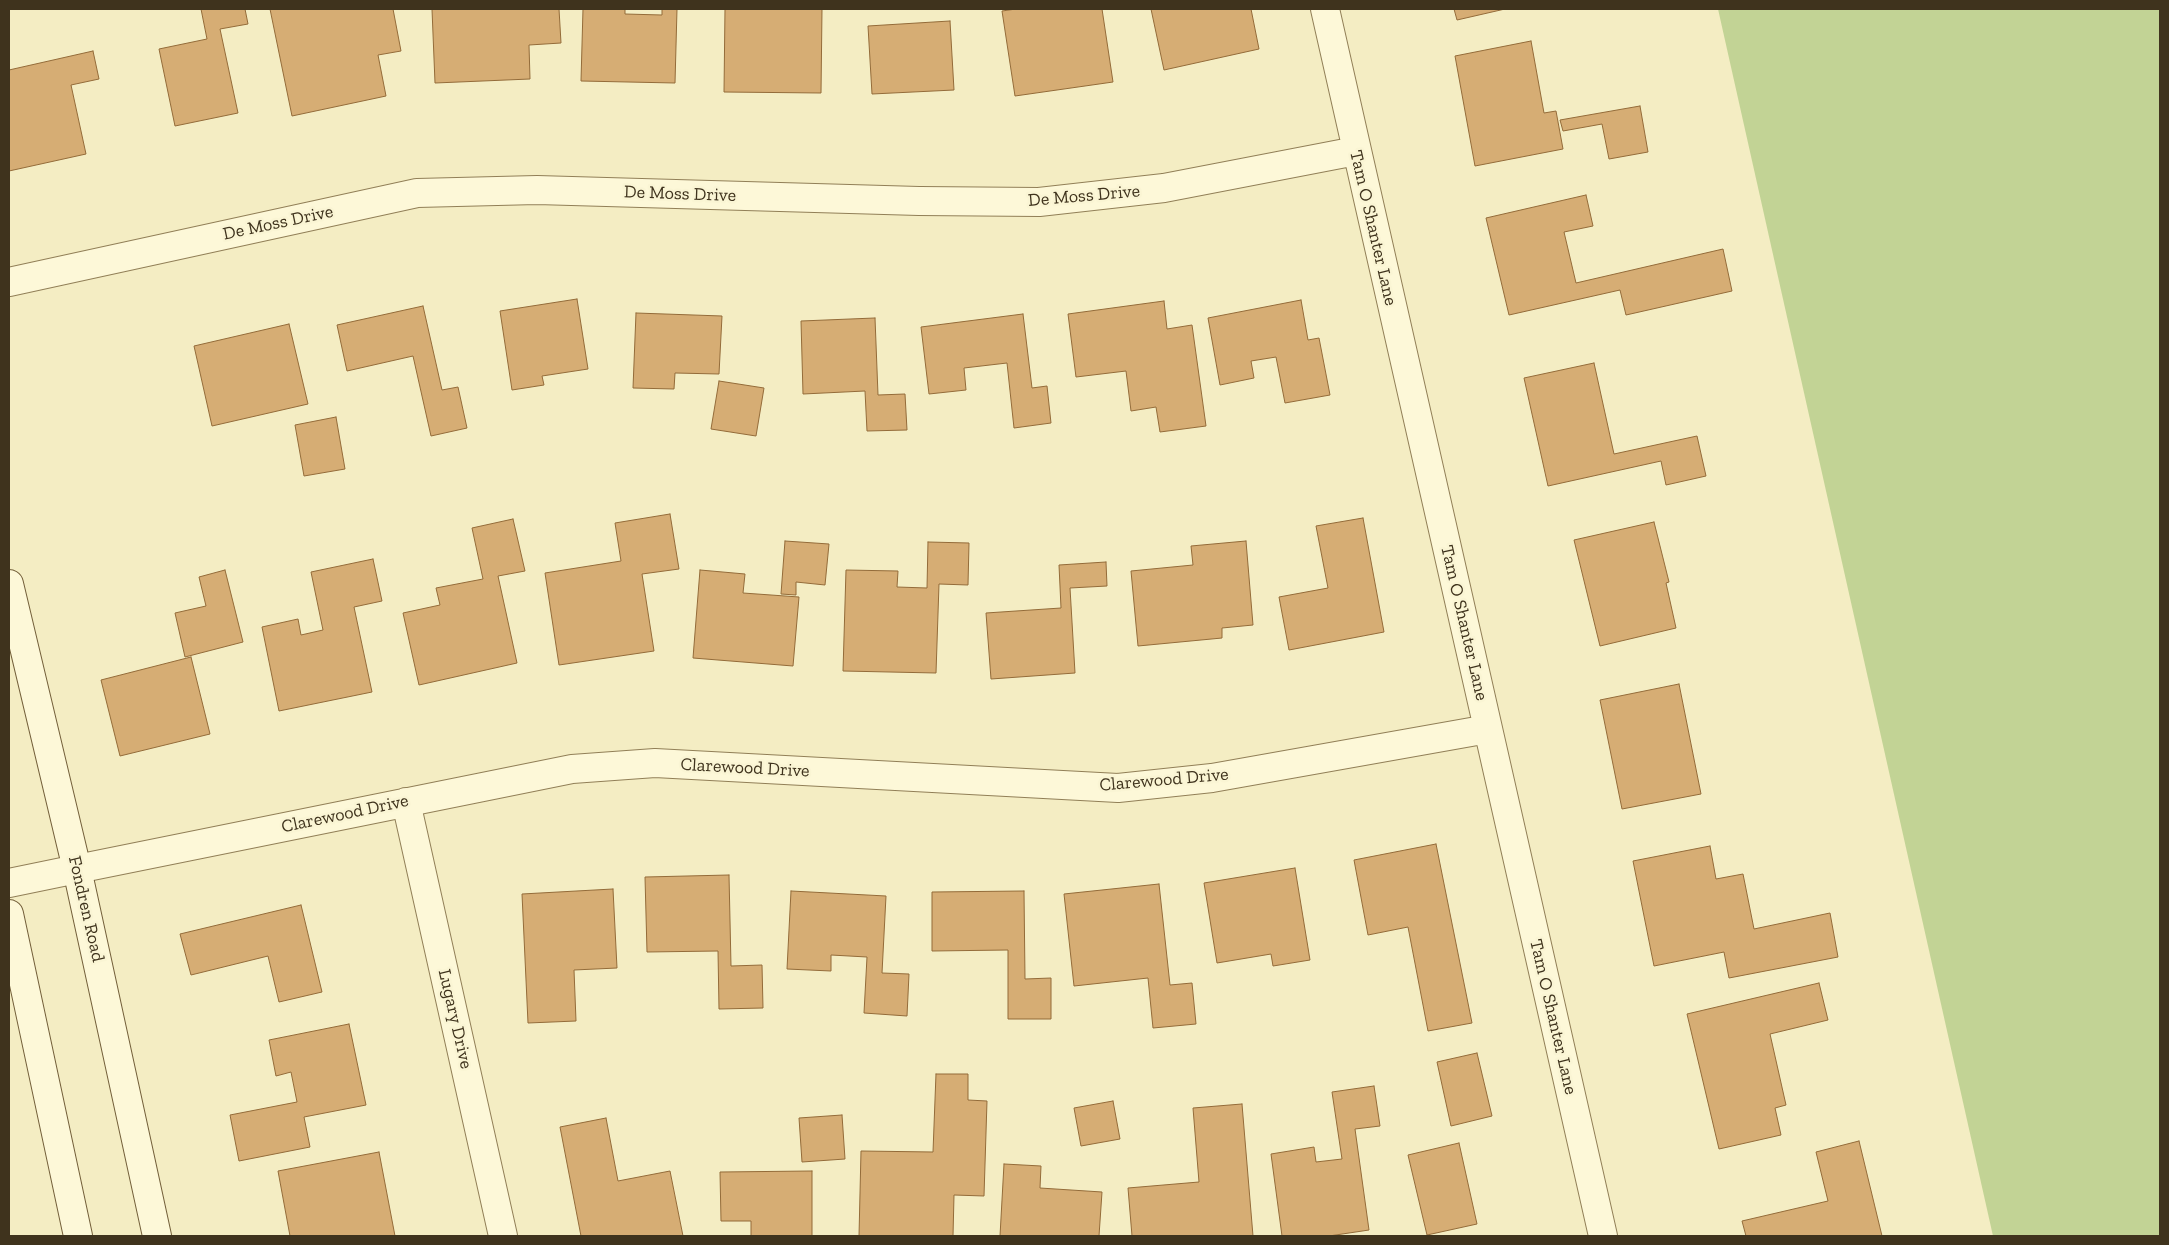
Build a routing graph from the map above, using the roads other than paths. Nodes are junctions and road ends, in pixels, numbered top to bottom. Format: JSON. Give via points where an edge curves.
{"nodes":[{"id":1,"x":1325,"y":9,"type":"edge"},
{"id":2,"x":1356,"y":151,"type":"junction"},
{"id":3,"x":9,"y":282,"type":"edge"},
{"id":4,"x":9,"y":584,"type":"edge"},
{"id":5,"x":1488,"y":729,"type":"junction"},
{"id":6,"x":406,"y":802,"type":"junction"},
{"id":7,"x":77,"y":869,"type":"junction"},
{"id":8,"x":9,"y":883,"type":"edge"},
{"id":9,"x":9,"y":914,"type":"edge"},
{"id":10,"x":78,"y":1236,"type":"edge"},
{"id":11,"x":157,"y":1236,"type":"edge"},
{"id":12,"x":503,"y":1236,"type":"edge"},
{"id":13,"x":1603,"y":1236,"type":"edge"}],
"edges":[{"from":1,"to":2,"type":"street","name":"Tam O Shanter Lane"},
{"from":2,"to":3,"type":"street","name":"De Moss Drive","via":[[1164,188],[1039,202],[537,190],[417,193]]},
{"from":2,"to":5,"type":"street","name":"Tam O Shanter Lane"},
{"from":4,"to":7,"type":"street","name":"Fondren Road"},
{"from":5,"to":6,"type":"street","name":"Clarewood Drive","via":[[1212,778],[1118,788],[655,763],[572,769]]},
{"from":5,"to":13,"type":"street","name":"Tam O Shanter Lane"},
{"from":6,"to":7,"type":"street","name":"Clarewood Drive"},
{"from":6,"to":12,"type":"street","name":"Lugary Drive"},
{"from":7,"to":8,"type":"street","name":"Clarewood Drive"},
{"from":7,"to":11,"type":"street","name":"Fondren Road"},
{"from":9,"to":10,"type":"street"}]}
